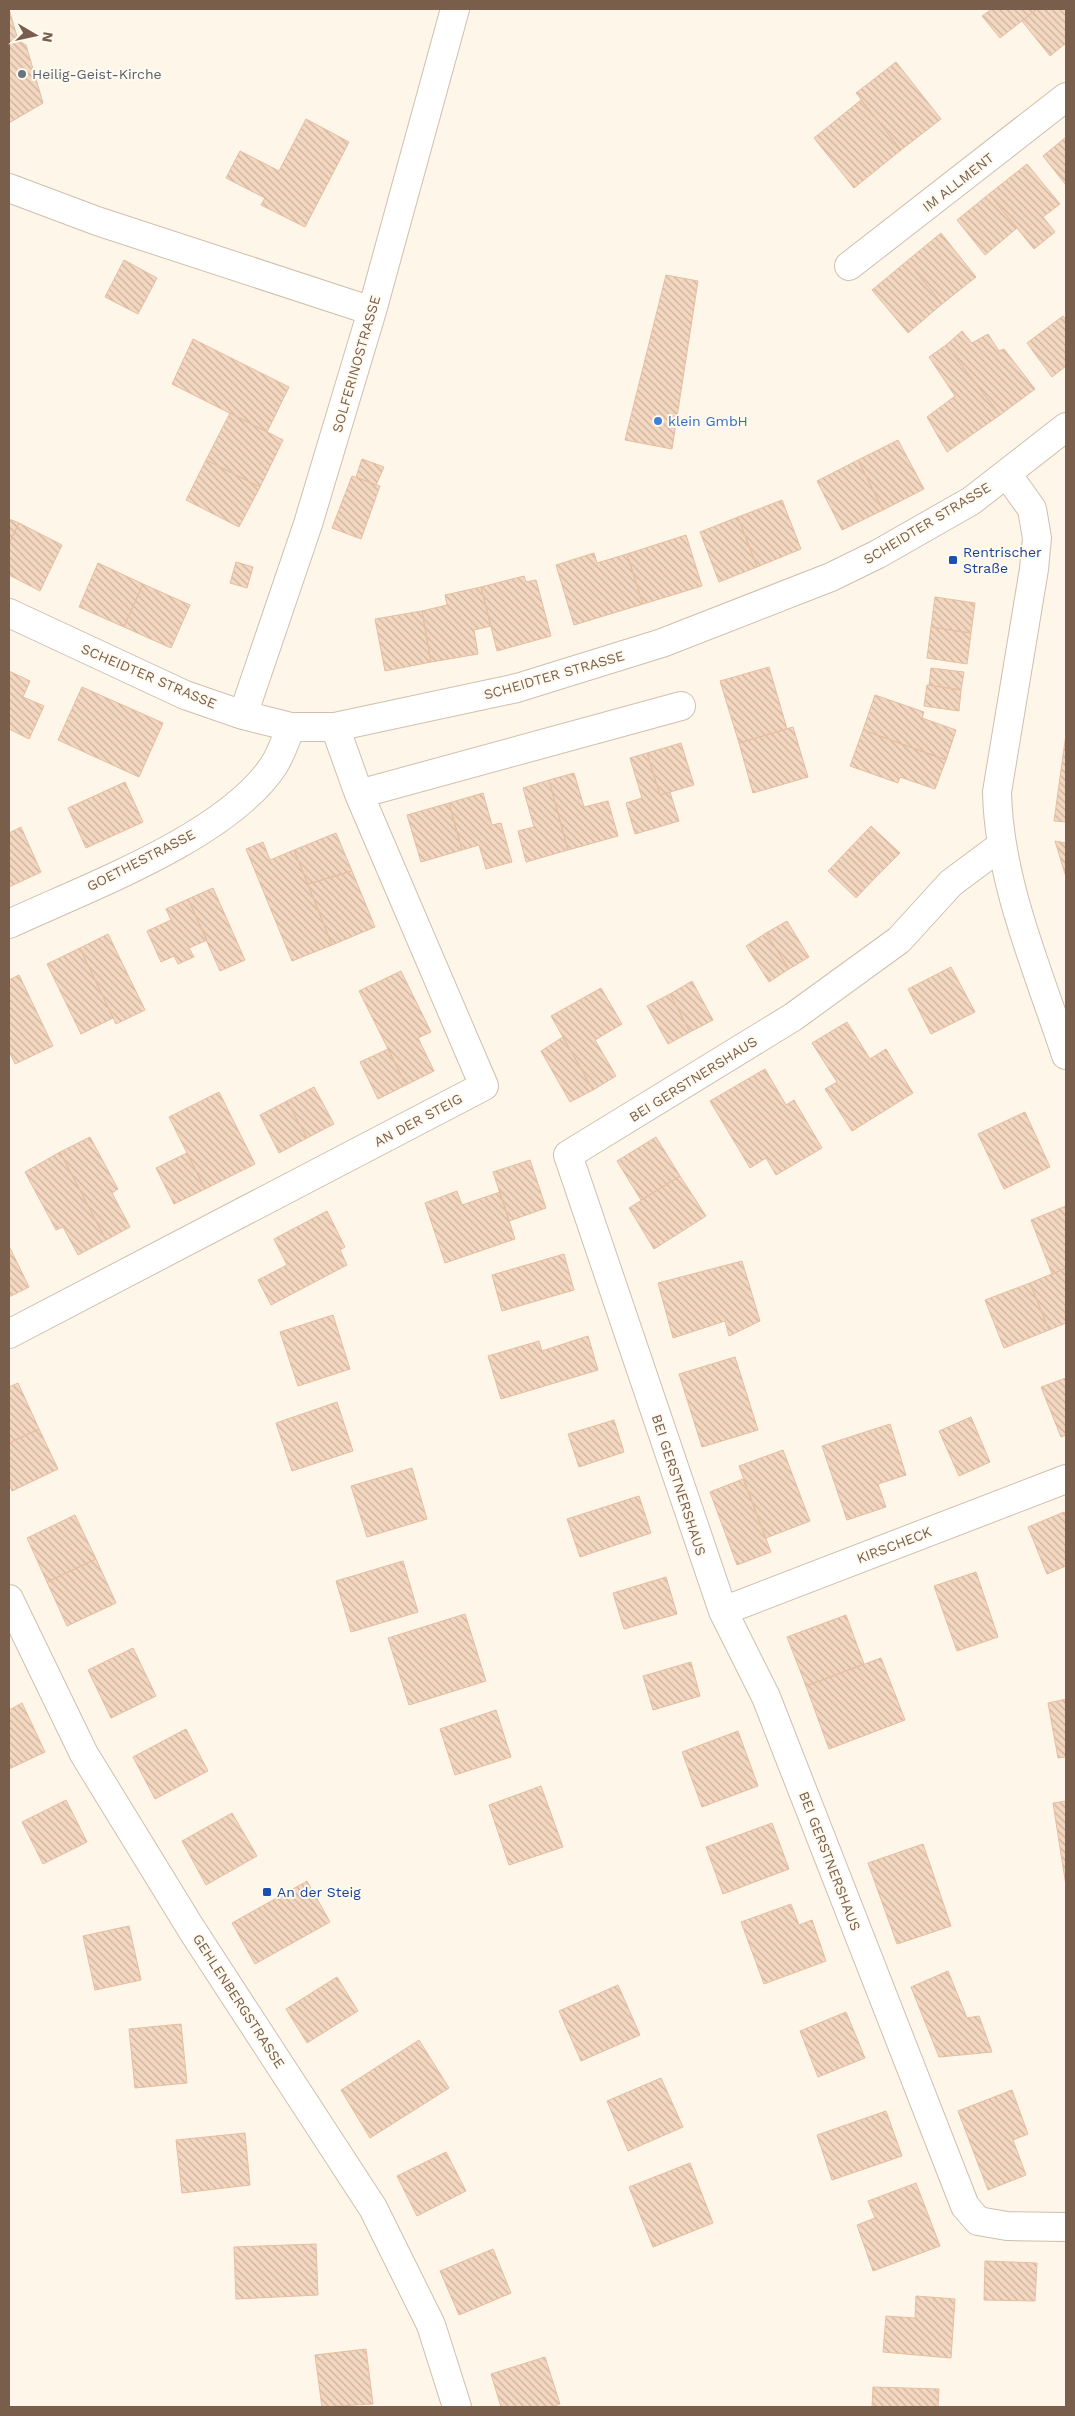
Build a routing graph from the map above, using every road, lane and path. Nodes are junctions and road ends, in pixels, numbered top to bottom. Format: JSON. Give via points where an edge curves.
{"nodes":[{"id":1,"x":455,"y":9,"type":"edge"},
{"id":2,"x":1066,"y":97,"type":"edge"},
{"id":3,"x":9,"y":188,"type":"edge"},
{"id":4,"x":849,"y":266,"type":"dead end"},
{"id":5,"x":372,"y":311,"type":"junction"},
{"id":6,"x":1066,"y":427,"type":"edge"},
{"id":7,"x":1007,"y":474,"type":"junction"},
{"id":8,"x":9,"y":613,"type":"edge"},
{"id":9,"x":681,"y":706,"type":"dead end"},
{"id":10,"x":243,"y":715,"type":"junction"},
{"id":11,"x":291,"y":727,"type":"junction"},
{"id":12,"x":335,"y":727,"type":"junction"},
{"id":13,"x":359,"y":794,"type":"junction"},
{"id":14,"x":1002,"y":845,"type":"junction"},
{"id":15,"x":9,"y":924,"type":"edge"},
{"id":16,"x":1066,"y":1055,"type":"edge"},
{"id":17,"x":9,"y":1334,"type":"edge"},
{"id":18,"x":1066,"y":1478,"type":"edge"},
{"id":19,"x":9,"y":1599,"type":"edge"},
{"id":20,"x":722,"y":1611,"type":"junction"},
{"id":21,"x":1066,"y":2227,"type":"edge"},
{"id":22,"x":457,"y":2407,"type":"edge"}],
"edges":[{"from":1,"to":5,"type":"street","name":"SOLFERINOSTRASSE"},
{"from":2,"to":4,"type":"street","name":"IM ALLMENT"},
{"from":3,"to":5,"type":"street","via":[[97,221]]},
{"from":5,"to":10,"type":"street","name":"SOLFERINOSTRASSE","via":[[308,524]]},
{"from":6,"to":7,"type":"street","name":"SCHEIDTER STRASSE"},
{"from":7,"to":12,"type":"street","name":"SCHEIDTER STRASSE","via":[[971,500],[878,554],[831,577],[662,643],[517,688]]},
{"from":7,"to":14,"type":"street","via":[[1032,509],[1037,538],[997,792]]},
{"from":8,"to":10,"type":"street","name":"SCHEIDTER STRASSE","via":[[185,695]]},
{"from":9,"to":13,"type":"street"},
{"from":10,"to":11,"type":"street","name":"SCHEIDTER STRASSE"},
{"from":11,"to":12,"type":"street","name":"SCHEIDTER STRASSE"},
{"from":11,"to":15,"type":"street","name":"GOETHESTRASSE","via":[[274,765],[228,812],[155,857]]},
{"from":12,"to":13,"type":"street","name":"AN DER STEIG"},
{"from":13,"to":17,"type":"street","name":"AN DER STEIG","via":[[484,1086]]},
{"from":14,"to":16,"type":"street","via":[[1018,908]]},
{"from":14,"to":20,"type":"street","name":"BEI GERSTNERSHAUS","via":[[951,884],[899,940],[793,1017],[568,1155]]},
{"from":18,"to":20,"type":"street","name":"KIRSCHECK"},
{"from":19,"to":22,"type":"street","name":"GEHLENBERGSTRASSE","via":[[84,1754],[192,1930],[373,2208],[430,2325]]},
{"from":20,"to":21,"type":"street","name":"BEI GERSTNERSHAUS","via":[[766,1698],[965,2206],[978,2221],[1008,2226]]}]}
